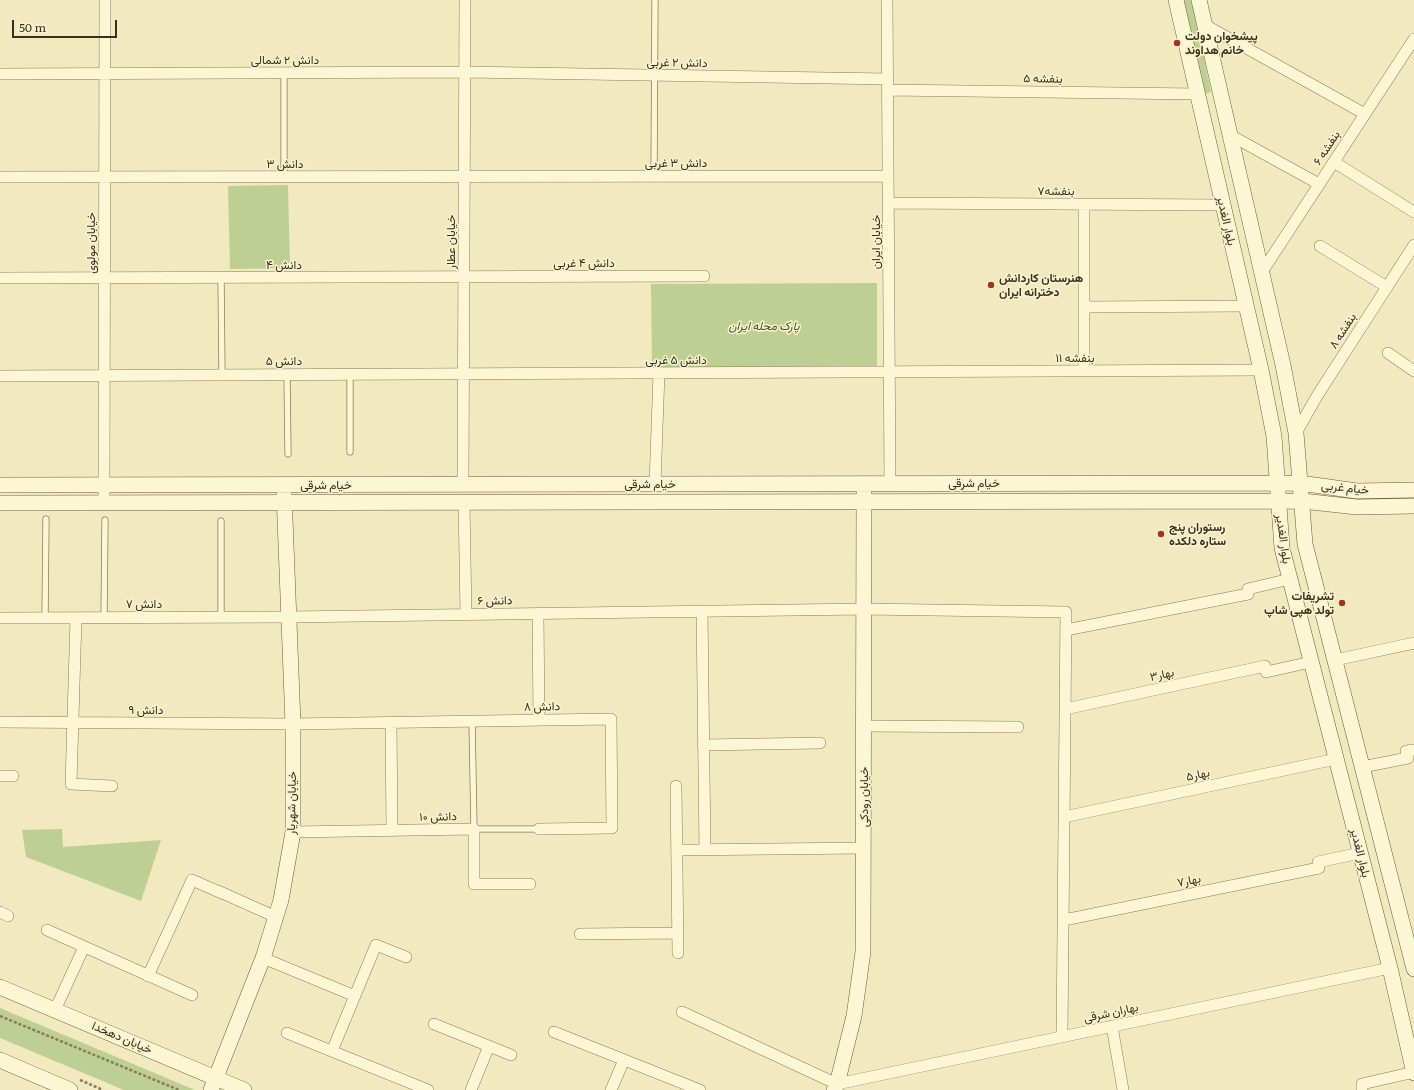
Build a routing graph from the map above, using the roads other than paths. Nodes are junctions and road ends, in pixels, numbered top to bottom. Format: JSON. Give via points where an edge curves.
{"nodes":[{"id":1,"x":105,"y":0,"type":"edge"},
{"id":2,"x":465,"y":0,"type":"edge"},
{"id":3,"x":656,"y":0,"type":"edge"},
{"id":4,"x":887,"y":0,"type":"edge"},
{"id":5,"x":1176,"y":0,"type":"edge"},
{"id":6,"x":1199,"y":0,"type":"edge"},
{"id":7,"x":1205,"y":25,"type":"junction"},
{"id":8,"x":1414,"y":41,"type":"edge"},
{"id":9,"x":465,"y":72,"type":"junction"},
{"id":10,"x":284,"y":73,"type":"junction"},
{"id":11,"x":0,"y":74,"type":"edge"},
{"id":12,"x":105,"y":74,"type":"junction"},
{"id":13,"x":655,"y":75,"type":"junction"},
{"id":14,"x":888,"y":84,"type":"junction"},
{"id":15,"x":1198,"y":94,"type":"junction"},
{"id":16,"x":1365,"y":114,"type":"junction"},
{"id":17,"x":1230,"y":135,"type":"junction"},
{"id":18,"x":1334,"y":162,"type":"junction"},
{"id":19,"x":465,"y":176,"type":"junction"},
{"id":20,"x":654,"y":176,"type":"junction"},
{"id":21,"x":888,"y":176,"type":"junction"},
{"id":22,"x":0,"y":177,"type":"edge"},
{"id":23,"x":105,"y":177,"type":"junction"},
{"id":24,"x":284,"y":177,"type":"junction"},
{"id":25,"x":1319,"y":184,"type":"junction"},
{"id":26,"x":888,"y":203,"type":"junction"},
{"id":27,"x":1084,"y":204,"type":"junction"},
{"id":28,"x":1223,"y":204,"type":"junction"},
{"id":29,"x":1414,"y":212,"type":"edge"},
{"id":30,"x":1320,"y":246,"type":"dead end"},
{"id":31,"x":1414,"y":246,"type":"edge"},
{"id":32,"x":1262,"y":272,"type":"junction"},
{"id":33,"x":704,"y":276,"type":"dead end"},
{"id":34,"x":464,"y":277,"type":"junction"},
{"id":35,"x":0,"y":278,"type":"edge"},
{"id":36,"x":104,"y":278,"type":"junction"},
{"id":37,"x":221,"y":278,"type":"junction"},
{"id":38,"x":1387,"y":287,"type":"junction"},
{"id":39,"x":1246,"y":306,"type":"junction"},
{"id":40,"x":1084,"y":307,"type":"junction"},
{"id":41,"x":1388,"y":352,"type":"dead end"},
{"id":42,"x":1261,"y":370,"type":"junction"},
{"id":43,"x":1084,"y":371,"type":"junction"},
{"id":44,"x":1414,"y":371,"type":"edge"},
{"id":45,"x":889,"y":372,"type":"junction"},
{"id":46,"x":659,"y":373,"type":"junction"},
{"id":47,"x":222,"y":374,"type":"junction"},
{"id":48,"x":287,"y":374,"type":"junction"},
{"id":49,"x":350,"y":374,"type":"junction"},
{"id":50,"x":464,"y":374,"type":"junction"},
{"id":51,"x":104,"y":375,"type":"junction"},
{"id":52,"x":0,"y":376,"type":"edge"},
{"id":53,"x":1296,"y":433,"type":"junction"},
{"id":54,"x":350,"y":452,"type":"dead end"},
{"id":55,"x":288,"y":454,"type":"dead end"},
{"id":56,"x":1277,"y":483,"type":"junction"},
{"id":57,"x":1300,"y":483,"type":"junction"},
{"id":58,"x":655,"y":484,"type":"junction"},
{"id":59,"x":864,"y":484,"type":"junction"},
{"id":60,"x":890,"y":484,"type":"junction"},
{"id":61,"x":0,"y":485,"type":"edge"},
{"id":62,"x":104,"y":485,"type":"junction"},
{"id":63,"x":284,"y":485,"type":"junction"},
{"id":64,"x":463,"y":485,"type":"junction"},
{"id":65,"x":1414,"y":490,"type":"edge"},
{"id":66,"x":1278,"y":501,"type":"junction"},
{"id":67,"x":1302,"y":501,"type":"junction"},
{"id":68,"x":284,"y":502,"type":"junction"},
{"id":69,"x":464,"y":502,"type":"junction"},
{"id":70,"x":655,"y":502,"type":"junction"},
{"id":71,"x":864,"y":502,"type":"junction"},
{"id":72,"x":0,"y":503,"type":"edge"},
{"id":73,"x":104,"y":503,"type":"junction"},
{"id":74,"x":1414,"y":506,"type":"edge"},
{"id":75,"x":46,"y":519,"type":"dead end"},
{"id":76,"x":105,"y":520,"type":"dead end"},
{"id":77,"x":221,"y":521,"type":"dead end"},
{"id":78,"x":1290,"y":579,"type":"junction"},
{"id":79,"x":864,"y":609,"type":"junction"},
{"id":80,"x":702,"y":611,"type":"junction"},
{"id":81,"x":538,"y":614,"type":"junction"},
{"id":82,"x":466,"y":615,"type":"junction"},
{"id":83,"x":221,"y":617,"type":"junction"},
{"id":84,"x":289,"y":617,"type":"junction"},
{"id":85,"x":0,"y":618,"type":"edge"},
{"id":86,"x":45,"y":618,"type":"junction"},
{"id":87,"x":76,"y":618,"type":"junction"},
{"id":88,"x":104,"y":618,"type":"junction"},
{"id":89,"x":1066,"y":630,"type":"junction"},
{"id":90,"x":1414,"y":643,"type":"edge"},
{"id":91,"x":1335,"y":660,"type":"junction"},
{"id":92,"x":1311,"y":662,"type":"junction"},
{"id":93,"x":1066,"y":709,"type":"junction"},
{"id":94,"x":539,"y":720,"type":"junction"},
{"id":95,"x":472,"y":721,"type":"junction"},
{"id":96,"x":0,"y":722,"type":"edge"},
{"id":97,"x":73,"y":722,"type":"junction"},
{"id":98,"x":391,"y":722,"type":"junction"},
{"id":99,"x":293,"y":724,"type":"junction"},
{"id":100,"x":864,"y":726,"type":"junction"},
{"id":101,"x":1018,"y":727,"type":"dead end"},
{"id":102,"x":820,"y":743,"type":"dead end"},
{"id":103,"x":703,"y":745,"type":"junction"},
{"id":104,"x":1410,"y":751,"type":"edge"},
{"id":105,"x":1336,"y":759,"type":"junction"},
{"id":106,"x":1362,"y":768,"type":"junction"},
{"id":107,"x":0,"y":776,"type":"edge"},
{"id":108,"x":13,"y":776,"type":"dead end"},
{"id":109,"x":112,"y":786,"type":"dead end"},
{"id":110,"x":676,"y":786,"type":"dead end"},
{"id":111,"x":1064,"y":817,"type":"junction"},
{"id":112,"x":538,"y":829,"type":"joint"},
{"id":113,"x":474,"y":830,"type":"junction"},
{"id":114,"x":392,"y":831,"type":"junction"},
{"id":115,"x":293,"y":832,"type":"junction"},
{"id":116,"x":864,"y":848,"type":"junction"},
{"id":117,"x":677,"y":850,"type":"junction"},
{"id":118,"x":704,"y":850,"type":"junction"},
{"id":119,"x":1360,"y":853,"type":"junction"},
{"id":120,"x":192,"y":880,"type":"junction"},
{"id":121,"x":530,"y":884,"type":"dead end"},
{"id":122,"x":224,"y":894,"type":"dead end"},
{"id":123,"x":276,"y":917,"type":"junction"},
{"id":124,"x":1064,"y":920,"type":"junction"},
{"id":125,"x":47,"y":930,"type":"dead end"},
{"id":126,"x":678,"y":933,"type":"junction"},
{"id":127,"x":580,"y":934,"type":"dead end"},
{"id":128,"x":84,"y":947,"type":"junction"},
{"id":129,"x":678,"y":953,"type":"dead end"},
{"id":130,"x":406,"y":957,"type":"dead end"},
{"id":131,"x":264,"y":958,"type":"junction"},
{"id":132,"x":1390,"y":968,"type":"junction"},
{"id":133,"x":1414,"y":969,"type":"edge"},
{"id":134,"x":148,"y":976,"type":"junction"},
{"id":135,"x":0,"y":987,"type":"edge"},
{"id":136,"x":192,"y":995,"type":"dead end"},
{"id":137,"x":355,"y":996,"type":"junction"},
{"id":138,"x":55,"y":1010,"type":"junction"},
{"id":139,"x":682,"y":1012,"type":"dead end"},
{"id":140,"x":434,"y":1024,"type":"dead end"},
{"id":141,"x":1112,"y":1026,"type":"junction"},
{"id":142,"x":554,"y":1032,"type":"dead end"},
{"id":143,"x":287,"y":1033,"type":"dead end"},
{"id":144,"x":1062,"y":1036,"type":"junction"},
{"id":145,"x":489,"y":1046,"type":"junction"},
{"id":146,"x":332,"y":1051,"type":"junction"},
{"id":147,"x":511,"y":1055,"type":"dead end"},
{"id":148,"x":0,"y":1060,"type":"edge"},
{"id":149,"x":624,"y":1060,"type":"junction"},
{"id":150,"x":1414,"y":1073,"type":"edge"},
{"id":151,"x":213,"y":1084,"type":"edge"},
{"id":152,"x":836,"y":1087,"type":"edge"},
{"id":153,"x":70,"y":1090,"type":"edge"},
{"id":154,"x":244,"y":1090,"type":"edge"},
{"id":155,"x":428,"y":1090,"type":"edge"},
{"id":156,"x":470,"y":1090,"type":"edge"},
{"id":157,"x":611,"y":1090,"type":"edge"},
{"id":158,"x":700,"y":1090,"type":"edge"},
{"id":159,"x":1123,"y":1090,"type":"edge"},
{"id":160,"x":1362,"y":1090,"type":"edge"}],
"edges":[{"from":1,"to":12,"type":"street","name":"خیابان مولوی"},
{"from":2,"to":9,"type":"street","name":"خیابان عطار"},
{"from":3,"to":13,"type":"lane"},
{"from":4,"to":14,"type":"street","name":"خیابان ایران"},
{"from":5,"to":15,"type":"street","name":"بلوار الغدیر"},
{"from":6,"to":7,"type":"street","name":"بلوار الغدیر"},
{"from":7,"to":16,"type":"street"},
{"from":7,"to":17,"type":"street","name":"بلوار الغدیر"},
{"from":8,"to":16,"type":"street","name":"بنفشه ۶"},
{"from":9,"to":10,"type":"street","name":"دانش ۲ شمالی"},
{"from":9,"to":13,"type":"street","name":"دانش ۲ غربی"},
{"from":9,"to":19,"type":"street","name":"خیابان عطار"},
{"from":10,"to":12,"type":"street","name":"دانش ۲ شمالی"},
{"from":10,"to":24,"type":"lane"},
{"from":11,"to":12,"type":"street","name":"دانش ۲ شمالی"},
{"from":12,"to":23,"type":"street","name":"خیابان مولوی"},
{"from":13,"to":14,"type":"street","name":"دانش ۲ غربی"},
{"from":13,"to":20,"type":"lane"},
{"from":14,"to":15,"type":"street","name":"بنفشه ۵"},
{"from":14,"to":21,"type":"street","name":"خیابان ایران"},
{"from":15,"to":28,"type":"street","name":"بلوار الغدیر"},
{"from":16,"to":18,"type":"street","name":"بنفشه ۶"},
{"from":17,"to":25,"type":"street"},
{"from":17,"to":32,"type":"street","name":"بلوار الغدیر"},
{"from":18,"to":25,"type":"street","name":"بنفشه ۶"},
{"from":18,"to":29,"type":"street"},
{"from":19,"to":20,"type":"street","name":"دانش ۳ غربی"},
{"from":19,"to":24,"type":"street","name":"دانش ۳"},
{"from":19,"to":34,"type":"street","name":"خیابان عطار"},
{"from":20,"to":21,"type":"street","name":"دانش ۳ غربی"},
{"from":21,"to":26,"type":"street","name":"خیابان ایران"},
{"from":22,"to":23,"type":"street","name":"دانش ۳"},
{"from":23,"to":24,"type":"street","name":"دانش ۳"},
{"from":23,"to":36,"type":"street","name":"خیابان مولوی"},
{"from":25,"to":32,"type":"street","name":"بنفشه ۶"},
{"from":26,"to":27,"type":"street","name":"بنفشه۷"},
{"from":26,"to":45,"type":"street","name":"خیابان ایران"},
{"from":27,"to":28,"type":"street","name":"بنفشه۷"},
{"from":27,"to":40,"type":"street"},
{"from":28,"to":39,"type":"street","name":"بلوار الغدیر"},
{"from":30,"to":38,"type":"street"},
{"from":31,"to":38,"type":"street","name":"بنفشه ۸"},
{"from":32,"to":53,"type":"street","name":"بلوار الغدیر","via":[[1284,365]]},
{"from":33,"to":34,"type":"street","name":"دانش ۴ غربی"},
{"from":34,"to":37,"type":"street","name":"دانش ۴"},
{"from":34,"to":50,"type":"street","name":"خیابان عطار"},
{"from":35,"to":36,"type":"street","name":"دانش ۴"},
{"from":36,"to":37,"type":"street","name":"دانش ۴"},
{"from":36,"to":51,"type":"street","name":"خیابان مولوی"},
{"from":37,"to":47,"type":"lane"},
{"from":38,"to":53,"type":"street","name":"بنفشه ۸"},
{"from":39,"to":40,"type":"street"},
{"from":39,"to":42,"type":"street","name":"بلوار الغدیر"},
{"from":40,"to":43,"type":"street"},
{"from":41,"to":44,"type":"street"},
{"from":42,"to":43,"type":"street","name":"بنفشه ۱۱"},
{"from":42,"to":56,"type":"street","name":"بلوار الغدیر","via":[[1274,436]]},
{"from":43,"to":45,"type":"street","name":"بنفشه ۱۱"},
{"from":45,"to":46,"type":"street","name":"دانش ۵ غربی"},
{"from":45,"to":60,"type":"street","name":"خیابان ایران"},
{"from":46,"to":50,"type":"street","name":"دانش ۵ غربی"},
{"from":46,"to":58,"type":"street"},
{"from":47,"to":48,"type":"street","name":"دانش ۵"},
{"from":47,"to":51,"type":"street","name":"دانش ۵"},
{"from":48,"to":49,"type":"street","name":"دانش ۵"},
{"from":48,"to":55,"type":"lane"},
{"from":49,"to":50,"type":"street","name":"دانش ۵"},
{"from":49,"to":54,"type":"lane"},
{"from":50,"to":64,"type":"street","name":"خیابان عطار"},
{"from":51,"to":52,"type":"street","name":"دانش ۵"},
{"from":51,"to":62,"type":"street","name":"خیابان مولوی"},
{"from":53,"to":57,"type":"street","name":"بلوار الغدیر"},
{"from":56,"to":57,"type":"street","name":"خیام شرقی"},
{"from":56,"to":60,"type":"street","name":"خیام شرقی"},
{"from":56,"to":66,"type":"street","name":"بلوار الغدیر"},
{"from":57,"to":65,"type":"street","name":"خیام غربی","via":[[1357,492]]},
{"from":57,"to":67,"type":"street","name":"بلوار الغدیر"},
{"from":58,"to":59,"type":"street","name":"خیام شرقی"},
{"from":58,"to":64,"type":"street","name":"خیام شرقی"},
{"from":58,"to":70,"type":"street"},
{"from":59,"to":60,"type":"street","name":"خیام شرقی"},
{"from":59,"to":71,"type":"street","name":"خیابان رودکی"},
{"from":61,"to":62,"type":"street","name":"خیام شرقی"},
{"from":62,"to":63,"type":"street","name":"خیام شرقی"},
{"from":62,"to":73,"type":"street","name":"خیابان مولوی"},
{"from":63,"to":64,"type":"street","name":"خیام شرقی"},
{"from":63,"to":68,"type":"street","name":"خیابان شهریار"},
{"from":64,"to":69,"type":"street"},
{"from":66,"to":67,"type":"street","name":"خیام شرقی"},
{"from":66,"to":71,"type":"street","name":"خیام شرقی"},
{"from":66,"to":78,"type":"street","name":"بلوار الغدیر","via":[[1282,548]]},
{"from":67,"to":74,"type":"street","name":"خیام غربی","via":[[1357,507]]},
{"from":67,"to":91,"type":"street","name":"بلوار الغدیر","via":[[1305,544]]},
{"from":68,"to":69,"type":"street","name":"خیام شرقی"},
{"from":68,"to":73,"type":"street","name":"خیام شرقی"},
{"from":68,"to":84,"type":"street","name":"خیابان شهریار"},
{"from":69,"to":70,"type":"street","name":"خیام شرقی"},
{"from":69,"to":82,"type":"street"},
{"from":70,"to":71,"type":"street","name":"خیام شرقی"},
{"from":71,"to":79,"type":"street","name":"خیابان رودکی"},
{"from":72,"to":73,"type":"street","name":"خیام شرقی"},
{"from":75,"to":86,"type":"lane"},
{"from":76,"to":88,"type":"lane"},
{"from":77,"to":83,"type":"lane"},
{"from":78,"to":89,"type":"street","via":[[1248,589],[1248,594]]},
{"from":78,"to":92,"type":"street","name":"بلوار الغدیر"},
{"from":79,"to":80,"type":"street","name":"دانش ۶"},
{"from":79,"to":89,"type":"street","name":"دانش ۶","via":[[1066,612]]},
{"from":79,"to":100,"type":"street","name":"خیابان رودکی"},
{"from":80,"to":81,"type":"street","name":"دانش ۶"},
{"from":80,"to":103,"type":"street"},
{"from":81,"to":82,"type":"street","name":"دانش ۶"},
{"from":81,"to":94,"type":"street"},
{"from":82,"to":84,"type":"street","name":"دانش ۶"},
{"from":83,"to":84,"type":"street","name":"دانش ۷"},
{"from":83,"to":88,"type":"street","name":"دانش ۷"},
{"from":84,"to":99,"type":"street","name":"خیابان شهریار"},
{"from":85,"to":86,"type":"street","name":"دانش ۷"},
{"from":86,"to":87,"type":"street","name":"دانش ۷"},
{"from":87,"to":88,"type":"street","name":"دانش ۷"},
{"from":87,"to":97,"type":"street"},
{"from":89,"to":93,"type":"street"},
{"from":90,"to":91,"type":"street"},
{"from":91,"to":106,"type":"street","name":"بلوار الغدیر"},
{"from":92,"to":93,"type":"street","name":"بهار۳","via":[[1266,672],[1265,666]]},
{"from":92,"to":105,"type":"street","name":"بلوار الغدیر"},
{"from":93,"to":111,"type":"street"},
{"from":94,"to":95,"type":"street","name":"دانش ۸"},
{"from":94,"to":112,"type":"street","name":"دانش ۸","via":[[611,719],[612,828]]},
{"from":95,"to":98,"type":"street","name":"دانش ۸"},
{"from":95,"to":113,"type":"lane"},
{"from":96,"to":97,"type":"street","name":"دانش ۹"},
{"from":97,"to":99,"type":"street","name":"دانش ۹"},
{"from":97,"to":109,"type":"street","via":[[71,784]]},
{"from":98,"to":99,"type":"street","name":"دانش ۸"},
{"from":98,"to":114,"type":"street"},
{"from":99,"to":115,"type":"street","name":"خیابان شهریار"},
{"from":100,"to":101,"type":"street"},
{"from":100,"to":116,"type":"street","name":"خیابان رودکی"},
{"from":102,"to":103,"type":"street"},
{"from":103,"to":118,"type":"street"},
{"from":104,"to":106,"type":"street","via":[[1408,758]]},
{"from":105,"to":111,"type":"street","name":"بهار۵"},
{"from":105,"to":119,"type":"street","name":"بلوار الغدیر"},
{"from":106,"to":133,"type":"street","name":"بلوار الغدیر"},
{"from":107,"to":108,"type":"street"},
{"from":110,"to":117,"type":"street"},
{"from":111,"to":124,"type":"street"},
{"from":112,"to":113,"type":"lane"},
{"from":113,"to":114,"type":"street","name":"دانش ۱۰"},
{"from":113,"to":121,"type":"street","name":"دانش ۱۰","via":[[474,884]]},
{"from":114,"to":115,"type":"street","name":"دانش ۱۰"},
{"from":115,"to":123,"type":"street","name":"خیابان شهریار"},
{"from":116,"to":118,"type":"street"},
{"from":116,"to":152,"type":"street","name":"خیابان رودکی","via":[[862,952],[854,1016]]},
{"from":117,"to":118,"type":"street"},
{"from":117,"to":126,"type":"street"},
{"from":119,"to":124,"type":"street","name":"بهار۷","via":[[1318,862],[1319,868]]},
{"from":119,"to":132,"type":"street","name":"بلوار الغدیر"},
{"from":120,"to":122,"type":"street"},
{"from":120,"to":123,"type":"street"},
{"from":120,"to":134,"type":"street"},
{"from":123,"to":131,"type":"street","name":"خیابان شهریار"},
{"from":124,"to":144,"type":"street"},
{"from":125,"to":128,"type":"street"},
{"from":126,"to":127,"type":"street"},
{"from":126,"to":129,"type":"street"},
{"from":128,"to":134,"type":"street"},
{"from":128,"to":138,"type":"street"},
{"from":130,"to":137,"type":"street","via":[[376,945]]},
{"from":131,"to":137,"type":"street"},
{"from":131,"to":151,"type":"street","name":"خیابان شهریار"},
{"from":132,"to":133,"type":"street"},
{"from":132,"to":141,"type":"street","name":"بهاران شرقی"},
{"from":132,"to":150,"type":"street","name":"بلوار الغدیر"},
{"from":134,"to":136,"type":"street"},
{"from":135,"to":138,"type":"street","name":"خیابان دهخدا"},
{"from":137,"to":146,"type":"street"},
{"from":138,"to":151,"type":"street","name":"خیابان دهخدا"},
{"from":139,"to":152,"type":"street"},
{"from":140,"to":145,"type":"street"},
{"from":141,"to":144,"type":"street","name":"بهاران شرقی"},
{"from":141,"to":159,"type":"street"},
{"from":142,"to":149,"type":"street"},
{"from":143,"to":146,"type":"street"},
{"from":144,"to":152,"type":"street","name":"بهاران شرقی"},
{"from":145,"to":147,"type":"street"},
{"from":145,"to":156,"type":"street"},
{"from":146,"to":155,"type":"street"},
{"from":148,"to":153,"type":"street"},
{"from":149,"to":157,"type":"street"},
{"from":149,"to":158,"type":"street"},
{"from":150,"to":160,"type":"street","via":[[1362,1084]]},
{"from":151,"to":154,"type":"street","name":"خیابان دهخدا"}]}
